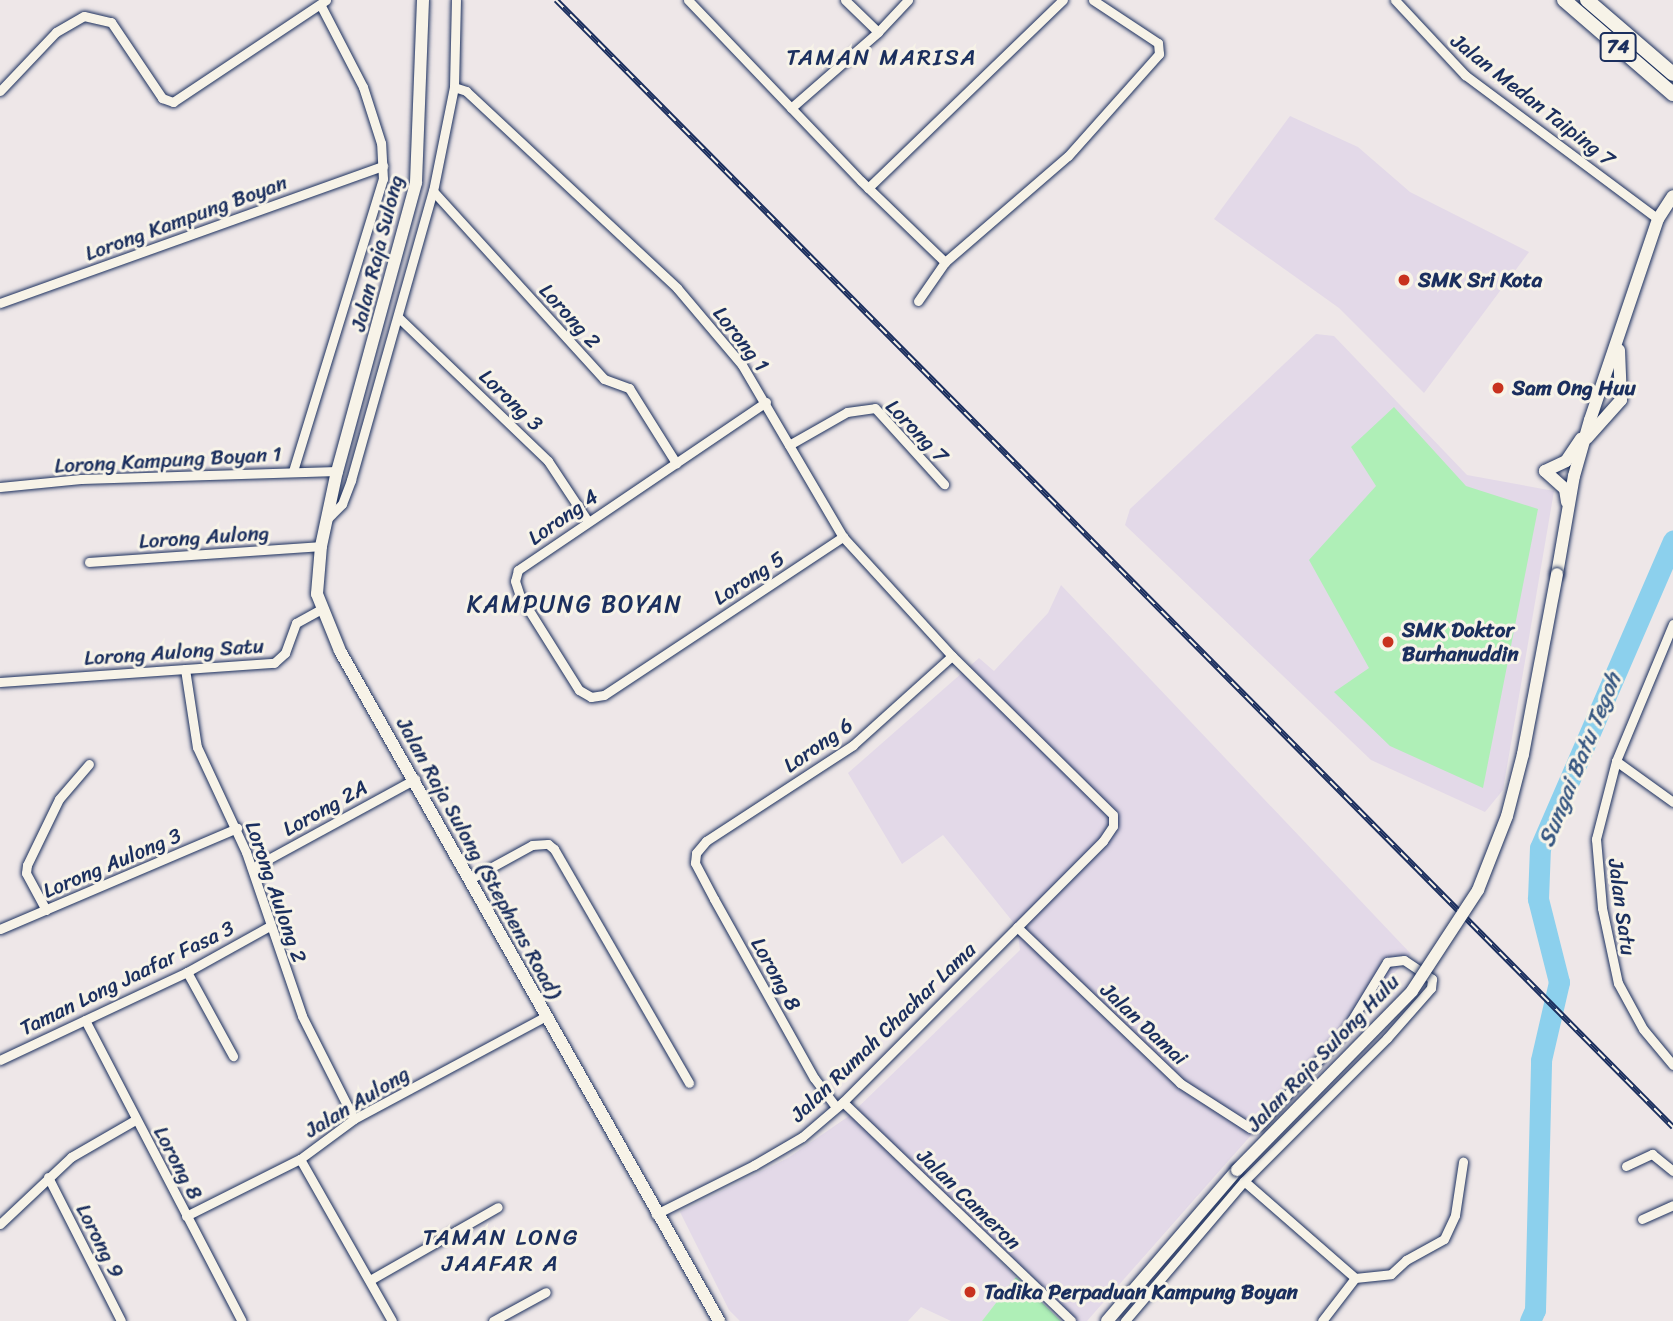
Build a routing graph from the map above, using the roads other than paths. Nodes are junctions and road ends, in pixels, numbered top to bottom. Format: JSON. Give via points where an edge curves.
{"nodes":[{"id":1,"x":423,"y":0,"type":"edge"},
{"id":2,"x":456,"y":0,"type":"edge"},
{"id":3,"x":688,"y":0,"type":"edge"},
{"id":4,"x":845,"y":0,"type":"edge"},
{"id":5,"x":908,"y":0,"type":"edge"},
{"id":6,"x":1063,"y":0,"type":"edge"},
{"id":7,"x":1093,"y":0,"type":"edge"},
{"id":8,"x":1395,"y":0,"type":"edge"},
{"id":9,"x":1564,"y":0,"type":"edge"},
{"id":10,"x":1587,"y":0,"type":"edge"},
{"id":11,"x":323,"y":2,"type":"edge"},
{"id":12,"x":878,"y":32,"type":"junction"},
{"id":13,"x":1673,"y":74,"type":"edge"},
{"id":14,"x":454,"y":87,"type":"junction"},
{"id":15,"x":0,"y":91,"type":"edge"},
{"id":16,"x":1673,"y":94,"type":"edge"},
{"id":17,"x":791,"y":108,"type":"junction"},
{"id":18,"x":383,"y":166,"type":"junction"},
{"id":19,"x":868,"y":188,"type":"junction"},
{"id":20,"x":433,"y":191,"type":"junction"},
{"id":21,"x":1673,"y":196,"type":"edge"},
{"id":22,"x":1658,"y":219,"type":"junction"},
{"id":23,"x":945,"y":262,"type":"junction"},
{"id":24,"x":918,"y":301,"type":"dead end"},
{"id":25,"x":0,"y":303,"type":"edge"},
{"id":26,"x":397,"y":317,"type":"junction"},
{"id":27,"x":1621,"y":332,"type":"junction"},
{"id":28,"x":362,"y":388,"type":"joint"},
{"id":29,"x":765,"y":402,"type":"junction"},
{"id":30,"x":1590,"y":420,"type":"junction"},
{"id":31,"x":1585,"y":440,"type":"junction"},
{"id":32,"x":789,"y":445,"type":"junction"},
{"id":33,"x":676,"y":463,"type":"junction"},
{"id":34,"x":293,"y":471,"type":"junction"},
{"id":35,"x":337,"y":471,"type":"junction"},
{"id":36,"x":944,"y":484,"type":"dead end"},
{"id":37,"x":0,"y":487,"type":"edge"},
{"id":38,"x":1568,"y":513,"type":"junction"},
{"id":39,"x":328,"y":518,"type":"junction"},
{"id":40,"x":587,"y":520,"type":"junction"},
{"id":41,"x":843,"y":537,"type":"junction"},
{"id":42,"x":321,"y":546,"type":"junction"},
{"id":43,"x":89,"y":562,"type":"dead end"},
{"id":44,"x":321,"y":609,"type":"junction"},
{"id":45,"x":1673,"y":624,"type":"edge"},
{"id":46,"x":1670,"y":644,"type":"edge"},
{"id":47,"x":952,"y":656,"type":"junction"},
{"id":48,"x":185,"y":669,"type":"junction"},
{"id":49,"x":0,"y":682,"type":"edge"},
{"id":50,"x":604,"y":695,"type":"joint"},
{"id":51,"x":1616,"y":761,"type":"junction"},
{"id":52,"x":89,"y":764,"type":"dead end"},
{"id":53,"x":415,"y":779,"type":"junction"},
{"id":54,"x":1673,"y":802,"type":"edge"},
{"id":55,"x":237,"y":828,"type":"junction"},
{"id":56,"x":696,"y":853,"type":"joint"},
{"id":57,"x":252,"y":868,"type":"junction"},
{"id":58,"x":470,"y":879,"type":"junction"},
{"id":59,"x":46,"y":910,"type":"junction"},
{"id":60,"x":268,"y":927,"type":"junction"},
{"id":61,"x":1017,"y":927,"type":"junction"},
{"id":62,"x":0,"y":929,"type":"edge"},
{"id":63,"x":187,"y":972,"type":"junction"},
{"id":64,"x":546,"y":1016,"type":"junction"},
{"id":65,"x":85,"y":1020,"type":"junction"},
{"id":66,"x":233,"y":1056,"type":"dead end"},
{"id":67,"x":0,"y":1059,"type":"edge"},
{"id":68,"x":1673,"y":1065,"type":"edge"},
{"id":69,"x":689,"y":1083,"type":"dead end"},
{"id":70,"x":839,"y":1104,"type":"junction"},
{"id":71,"x":354,"y":1119,"type":"junction"},
{"id":72,"x":135,"y":1120,"type":"junction"},
{"id":73,"x":300,"y":1159,"type":"junction"},
{"id":74,"x":1463,"y":1162,"type":"dead end"},
{"id":75,"x":1626,"y":1166,"type":"dead end"},
{"id":76,"x":1673,"y":1171,"type":"edge"},
{"id":77,"x":1241,"y":1176,"type":"junction"},
{"id":78,"x":48,"y":1177,"type":"junction"},
{"id":79,"x":1673,"y":1205,"type":"edge"},
{"id":80,"x":498,"y":1207,"type":"dead end"},
{"id":81,"x":656,"y":1214,"type":"junction"},
{"id":82,"x":186,"y":1216,"type":"junction"},
{"id":83,"x":1642,"y":1219,"type":"dead end"},
{"id":84,"x":0,"y":1224,"type":"edge"},
{"id":85,"x":1355,"y":1278,"type":"junction"},
{"id":86,"x":370,"y":1280,"type":"junction"},
{"id":87,"x":546,"y":1292,"type":"dead end"},
{"id":88,"x":121,"y":1321,"type":"edge"},
{"id":89,"x":242,"y":1321,"type":"edge"},
{"id":90,"x":392,"y":1321,"type":"edge"},
{"id":91,"x":493,"y":1321,"type":"edge"},
{"id":92,"x":719,"y":1321,"type":"edge"},
{"id":93,"x":1070,"y":1321,"type":"edge"},
{"id":94,"x":1107,"y":1321,"type":"edge"},
{"id":95,"x":1125,"y":1321,"type":"edge"},
{"id":96,"x":1322,"y":1321,"type":"edge"}],
"edges":[{"from":1,"to":28,"type":"street","name":"Jalan Raja Sulong","via":[[416,183]]},
{"from":2,"to":14,"type":"street"},
{"from":3,"to":17,"type":"street"},
{"from":4,"to":12,"type":"street"},
{"from":5,"to":12,"type":"street"},
{"from":6,"to":19,"type":"street"},
{"from":7,"to":23,"type":"street","via":[[1158,43],[1159,54],[1068,156]]},
{"from":8,"to":22,"type":"street","name":"Jalan Medan Taiping 7","via":[[1465,75]]},
{"from":9,"to":16,"type":"main road","number":"74"},
{"from":10,"to":13,"type":"main road","number":"74"},
{"from":11,"to":15,"type":"street","via":[[173,102],[162,98],[111,22],[84,16],[56,32]]},
{"from":11,"to":18,"type":"street","via":[[363,88]]},
{"from":12,"to":17,"type":"street"},
{"from":14,"to":20,"type":"street"},
{"from":14,"to":29,"type":"street","name":"Lorong 1","via":[[466,91],[677,288],[742,365]]},
{"from":17,"to":19,"type":"street"},
{"from":18,"to":25,"type":"street","name":"Lorong Kampung Boyan"},
{"from":18,"to":34,"type":"street","via":[[366,239]]},
{"from":19,"to":23,"type":"street"},
{"from":20,"to":26,"type":"street"},
{"from":20,"to":33,"type":"street","name":"Lorong 2","via":[[604,379],[629,388]]},
{"from":21,"to":22,"type":"street"},
{"from":22,"to":27,"type":"street"},
{"from":23,"to":24,"type":"street"},
{"from":26,"to":39,"type":"street","via":[[351,480],[342,504]]},
{"from":26,"to":40,"type":"street","name":"Lorong 3","via":[[548,461]]},
{"from":27,"to":30,"type":"street"},
{"from":27,"to":31,"type":"street","via":[[1617,371],[1621,400]]},
{"from":28,"to":35,"type":"street","name":"Jalan Raja Sulong (Stephens Road)"},
{"from":29,"to":32,"type":"street","name":"Lorong 1"},
{"from":29,"to":33,"type":"street","name":"Lorong 4"},
{"from":30,"to":31,"type":"street","name":"Jalan Raja Sulong Hulu"},
{"from":30,"to":38,"type":"street","via":[[1566,461],[1545,471],[1565,489]]},
{"from":31,"to":38,"type":"street","name":"Jalan Raja Sulong Hulu"},
{"from":32,"to":36,"type":"street","name":"Lorong 7","via":[[847,412],[875,408]]},
{"from":32,"to":41,"type":"street","name":"Lorong 1"},
{"from":33,"to":40,"type":"street","name":"Lorong 4"},
{"from":34,"to":35,"type":"street","name":"Lorong Kampung Boyan 1"},
{"from":34,"to":37,"type":"street","name":"Lorong Kampung Boyan 1","via":[[81,479]]},
{"from":35,"to":39,"type":"street","name":"Jalan Raja Sulong (Stephens Road)"},
{"from":38,"to":77,"type":"street","name":"Jalan Raja Sulong Hulu","bridge":true,"via":[[1523,754],[1507,816],[1479,890],[1412,991]]},
{"from":39,"to":42,"type":"street","name":"Jalan Raja Sulong (Stephens Road)"},
{"from":40,"to":50,"type":"street","name":"Lorong 4","via":[[518,570],[515,581],[579,690],[591,696]]},
{"from":41,"to":47,"type":"street","name":"Lorong 1"},
{"from":41,"to":50,"type":"street","name":"Lorong 5"},
{"from":42,"to":43,"type":"street","name":"Lorong Aulong"},
{"from":42,"to":44,"type":"street","name":"Jalan Raja Sulong (Stephens Road)","via":[[316,575]]},
{"from":44,"to":48,"type":"street","name":"Lorong Aulong Satu","via":[[296,623],[285,653],[274,663]]},
{"from":44,"to":53,"type":"street","name":"Jalan Raja Sulong (Stephens Road)","via":[[340,651]]},
{"from":45,"to":46,"type":"street","name":"Jalan Satu"},
{"from":46,"to":51,"type":"street","name":"Jalan Satu"},
{"from":47,"to":56,"type":"street","name":"Lorong 6","via":[[853,745],[706,841]]},
{"from":47,"to":61,"type":"street","name":"Jalan Rumah Chachar Lama","via":[[1113,815],[1113,826],[1103,841]]},
{"from":48,"to":49,"type":"street","name":"Lorong Aulong Satu"},
{"from":48,"to":55,"type":"street","name":"Lorong Aulong 2","via":[[197,747]]},
{"from":51,"to":54,"type":"street"},
{"from":51,"to":68,"type":"street","name":"Jalan Satu","via":[[1596,839],[1609,953],[1630,1009]]},
{"from":52,"to":59,"type":"street","via":[[59,799],[27,865],[26,873]]},
{"from":53,"to":57,"type":"street","name":"Lorong 2A"},
{"from":53,"to":58,"type":"street","name":"Jalan Raja Sulong (Stephens Road)"},
{"from":55,"to":57,"type":"street","name":"Lorong Aulong 2"},
{"from":55,"to":59,"type":"street","name":"Lorong Aulong 3"},
{"from":56,"to":70,"type":"street","name":"Lorong 8","via":[[695,863],[814,1078]]},
{"from":57,"to":60,"type":"street","name":"Lorong Aulong 2"},
{"from":58,"to":64,"type":"street","name":"Jalan Raja Sulong (Stephens Road)"},
{"from":58,"to":69,"type":"street","via":[[532,845],[548,844]]},
{"from":59,"to":62,"type":"street","name":"Lorong Aulong 3"},
{"from":60,"to":63,"type":"street","name":"Taman Long Jaafar Fasa 3"},
{"from":60,"to":71,"type":"street","name":"Lorong Aulong 2","via":[[302,1016]]},
{"from":61,"to":70,"type":"street","name":"Jalan Rumah Chachar Lama"},
{"from":61,"to":77,"type":"street","name":"Jalan Damai","via":[[1180,1083],[1241,1124],[1259,1126],[1345,1031],[1387,962],[1404,960],[1427,973],[1431,988],[1423,998]]},
{"from":63,"to":65,"type":"street","name":"Taman Long Jaafar Fasa 3"},
{"from":63,"to":66,"type":"street"},
{"from":64,"to":71,"type":"street","name":"Jalan Aulong"},
{"from":64,"to":81,"type":"street","name":"Jalan Raja Sulong (Stephens Road)"},
{"from":65,"to":67,"type":"street","name":"Taman Long Jaafar Fasa 3"},
{"from":65,"to":72,"type":"street","name":"Lorong 8"},
{"from":70,"to":81,"type":"street","name":"Jalan Rumah Chachar Lama","via":[[802,1137]]},
{"from":70,"to":93,"type":"street","name":"Jalan Cameron"},
{"from":71,"to":73,"type":"street","name":"Jalan Aulong"},
{"from":72,"to":78,"type":"street","via":[[71,1157]]},
{"from":72,"to":82,"type":"street","name":"Lorong 8"},
{"from":73,"to":82,"type":"street","name":"Jalan Aulong"},
{"from":73,"to":86,"type":"street"},
{"from":74,"to":85,"type":"street","via":[[1455,1214],[1444,1239],[1391,1274]]},
{"from":75,"to":76,"type":"street","via":[[1652,1154]]},
{"from":77,"to":85,"type":"street"},
{"from":77,"to":94,"type":"street","name":"Jalan Raja Sulong Hulu"},
{"from":77,"to":95,"type":"street"},
{"from":78,"to":84,"type":"street"},
{"from":78,"to":88,"type":"street","name":"Lorong 9"},
{"from":79,"to":83,"type":"street"},
{"from":80,"to":86,"type":"street"},
{"from":81,"to":92,"type":"street","name":"Jalan Raja Sulong (Stephens Road)"},
{"from":82,"to":89,"type":"street","name":"Lorong 8"},
{"from":85,"to":96,"type":"street"},
{"from":86,"to":90,"type":"street"},
{"from":87,"to":91,"type":"street"}]}
